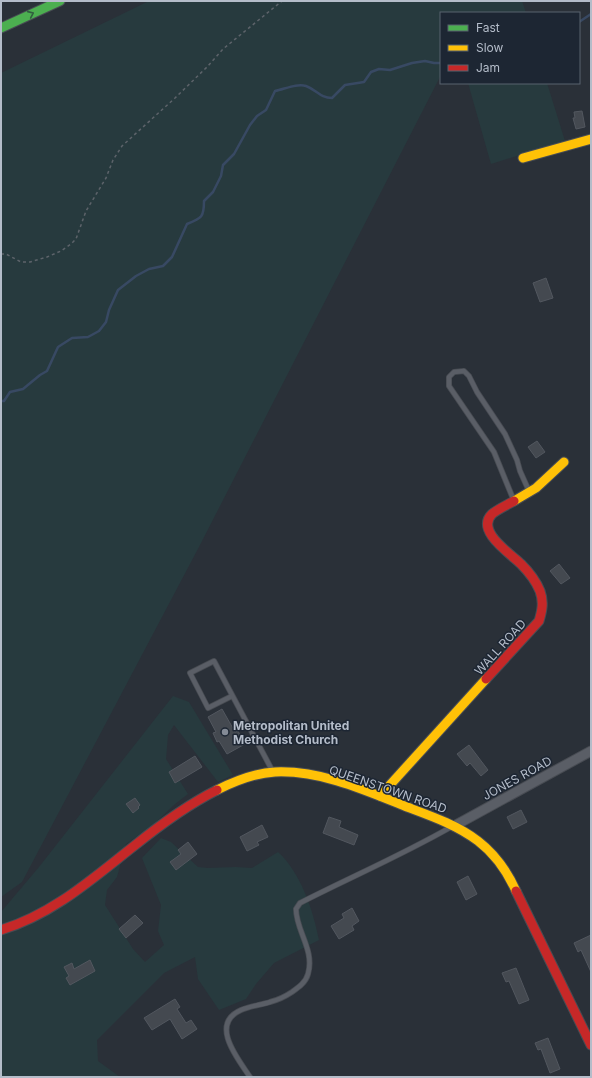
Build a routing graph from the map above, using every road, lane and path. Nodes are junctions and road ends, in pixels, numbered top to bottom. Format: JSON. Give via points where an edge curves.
{"nodes":[{"id":1,"x":60,"y":1,"type":"edge"},
{"id":2,"x":282,"y":1,"type":"edge"},
{"id":3,"x":1,"y":28,"type":"edge"},
{"id":4,"x":591,"y":139,"type":"edge"},
{"id":5,"x":523,"y":158,"type":"dead end"},
{"id":6,"x":1,"y":254,"type":"edge"},
{"id":7,"x":564,"y":462,"type":"dead end"},
{"id":8,"x":530,"y":492,"type":"junction"},
{"id":9,"x":514,"y":501,"type":"junction"},
{"id":10,"x":232,"y":696,"type":"junction"},
{"id":11,"x":591,"y":751,"type":"edge"},
{"id":12,"x":273,"y":772,"type":"junction"},
{"id":13,"x":380,"y":796,"type":"junction"},
{"id":14,"x":454,"y":826,"type":"junction"},
{"id":15,"x":1,"y":930,"type":"edge"},
{"id":16,"x":591,"y":1045,"type":"edge"},
{"id":17,"x":250,"y":1077,"type":"edge"}],
"edges":[{"from":3,"to":1,"type":"main road","one_way":true},
{"from":2,"to":6,"type":"path","via":[[222,48],[176,98],[122,146],[86,211],[76,239],[71,244],[61,251],[30,262],[21,262]]},
{"from":4,"to":5,"type":"main road"},
{"from":7,"to":8,"type":"main road","name":"WALL ROAD"},
{"from":8,"to":9,"type":"main road","name":"WALL ROAD"},
{"from":8,"to":9,"type":"lane","via":[[505,434],[469,376],[464,371],[454,372],[449,377],[449,386],[494,452]]},
{"from":9,"to":13,"type":"main road","name":"WALL ROAD","via":[[492,514],[488,519],[488,525],[493,538],[518,560],[536,583],[543,604],[539,621]]},
{"from":10,"to":10,"type":"lane","via":[[214,661],[190,673],[208,708]]},
{"from":10,"to":12,"type":"lane"},
{"from":11,"to":14,"type":"street","name":"JONES ROAD"},
{"from":12,"to":13,"type":"main road","name":"QUEENSTOWN ROAD","via":[[316,777]]},
{"from":12,"to":15,"type":"main road","name":"QUEENSTOWN ROAD","via":[[235,781],[201,799],[151,832],[43,914]]},
{"from":13,"to":14,"type":"main road","name":"QUEENSTOWN ROAD"},
{"from":14,"to":16,"type":"main road","name":"QUEENSTOWN ROAD","via":[[481,842],[507,872]]},
{"from":14,"to":17,"type":"lane","via":[[300,903],[296,909],[296,917],[305,939],[309,959],[306,980],[280,998],[235,1013],[229,1019],[226,1029],[227,1040]]}]}
